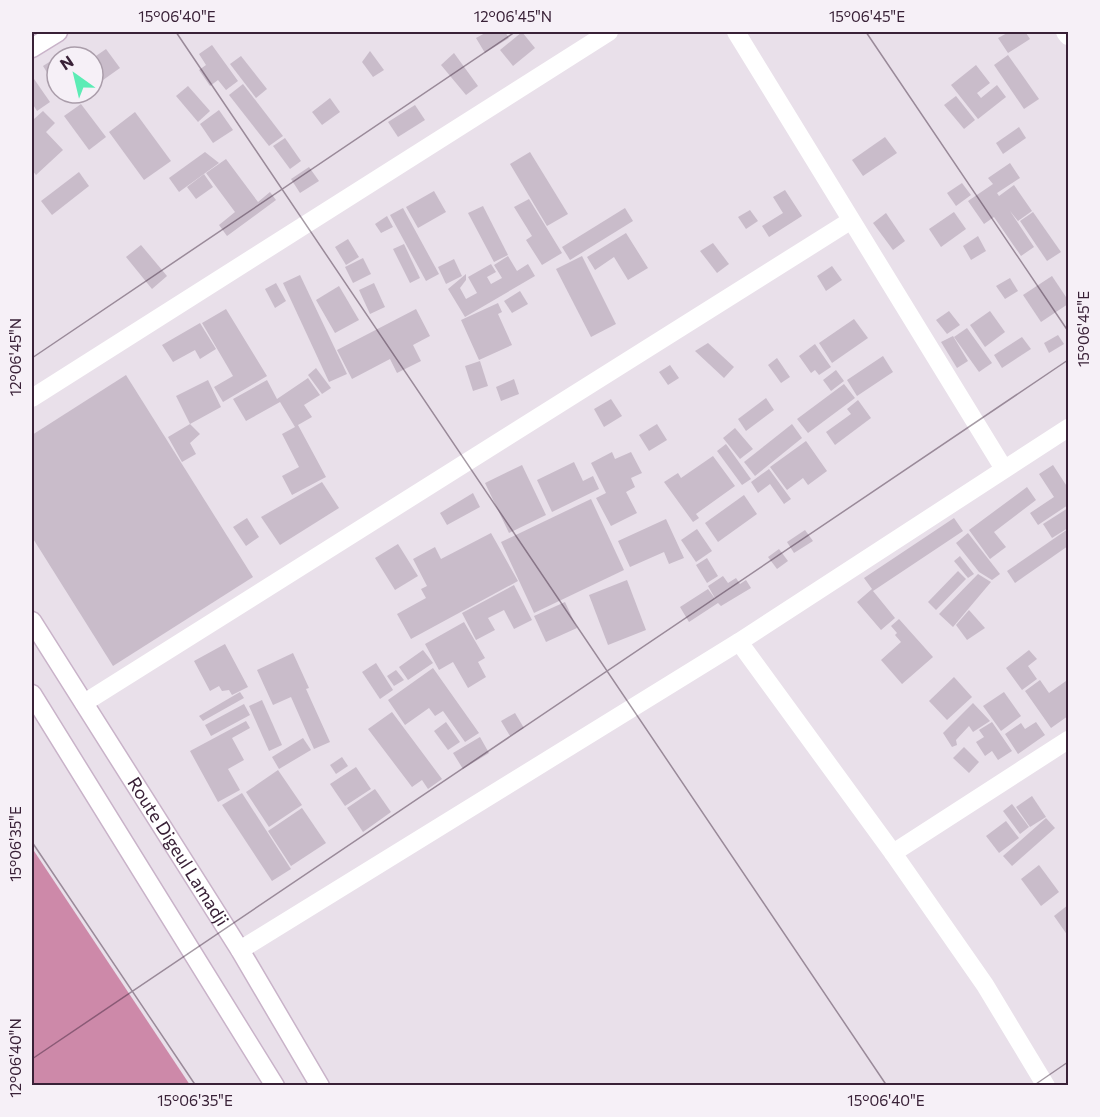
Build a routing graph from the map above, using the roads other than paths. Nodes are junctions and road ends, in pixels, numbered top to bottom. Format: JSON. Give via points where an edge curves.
{"nodes":[{"id":1,"x":58,"y":32,"type":"edge"},
{"id":2,"x":609,"y":32,"type":"edge"},
{"id":3,"x":735,"y":32,"type":"edge"},
{"id":4,"x":1065,"y":32,"type":"edge"},
{"id":5,"x":1068,"y":36,"type":"edge"},
{"id":6,"x":32,"y":48,"type":"edge"},
{"id":7,"x":850,"y":221,"type":"junction"},
{"id":8,"x":32,"y":398,"type":"edge"},
{"id":9,"x":1068,"y":428,"type":"edge"},
{"id":10,"x":1004,"y":470,"type":"junction"},
{"id":11,"x":32,"y":621,"type":"edge"},
{"id":12,"x":739,"y":642,"type":"junction"},
{"id":13,"x":32,"y":694,"type":"edge"},
{"id":14,"x":84,"y":703,"type":"junction"},
{"id":15,"x":1068,"y":740,"type":"edge"},
{"id":16,"x":893,"y":853,"type":"junction"},
{"id":17,"x":240,"y":950,"type":"junction"},
{"id":18,"x":276,"y":1086,"type":"edge"},
{"id":19,"x":320,"y":1086,"type":"edge"},
{"id":20,"x":1046,"y":1086,"type":"edge"}],
"edges":[{"from":1,"to":6,"type":"street"},
{"from":2,"to":8,"type":"street"},
{"from":3,"to":7,"type":"street"},
{"from":4,"to":5,"type":"street"},
{"from":7,"to":10,"type":"street"},
{"from":7,"to":14,"type":"street"},
{"from":9,"to":10,"type":"street"},
{"from":10,"to":12,"type":"street"},
{"from":11,"to":14,"type":"street","name":"Route Digeul Lamadji"},
{"from":12,"to":16,"type":"street"},
{"from":12,"to":17,"type":"street"},
{"from":13,"to":18,"type":"street"},
{"from":14,"to":17,"type":"street","name":"Route Digeul Lamadji"},
{"from":15,"to":16,"type":"street"},
{"from":16,"to":20,"type":"street","via":[[985,985]]},
{"from":17,"to":19,"type":"street","name":"Route Digeul Lamadji"}]}
